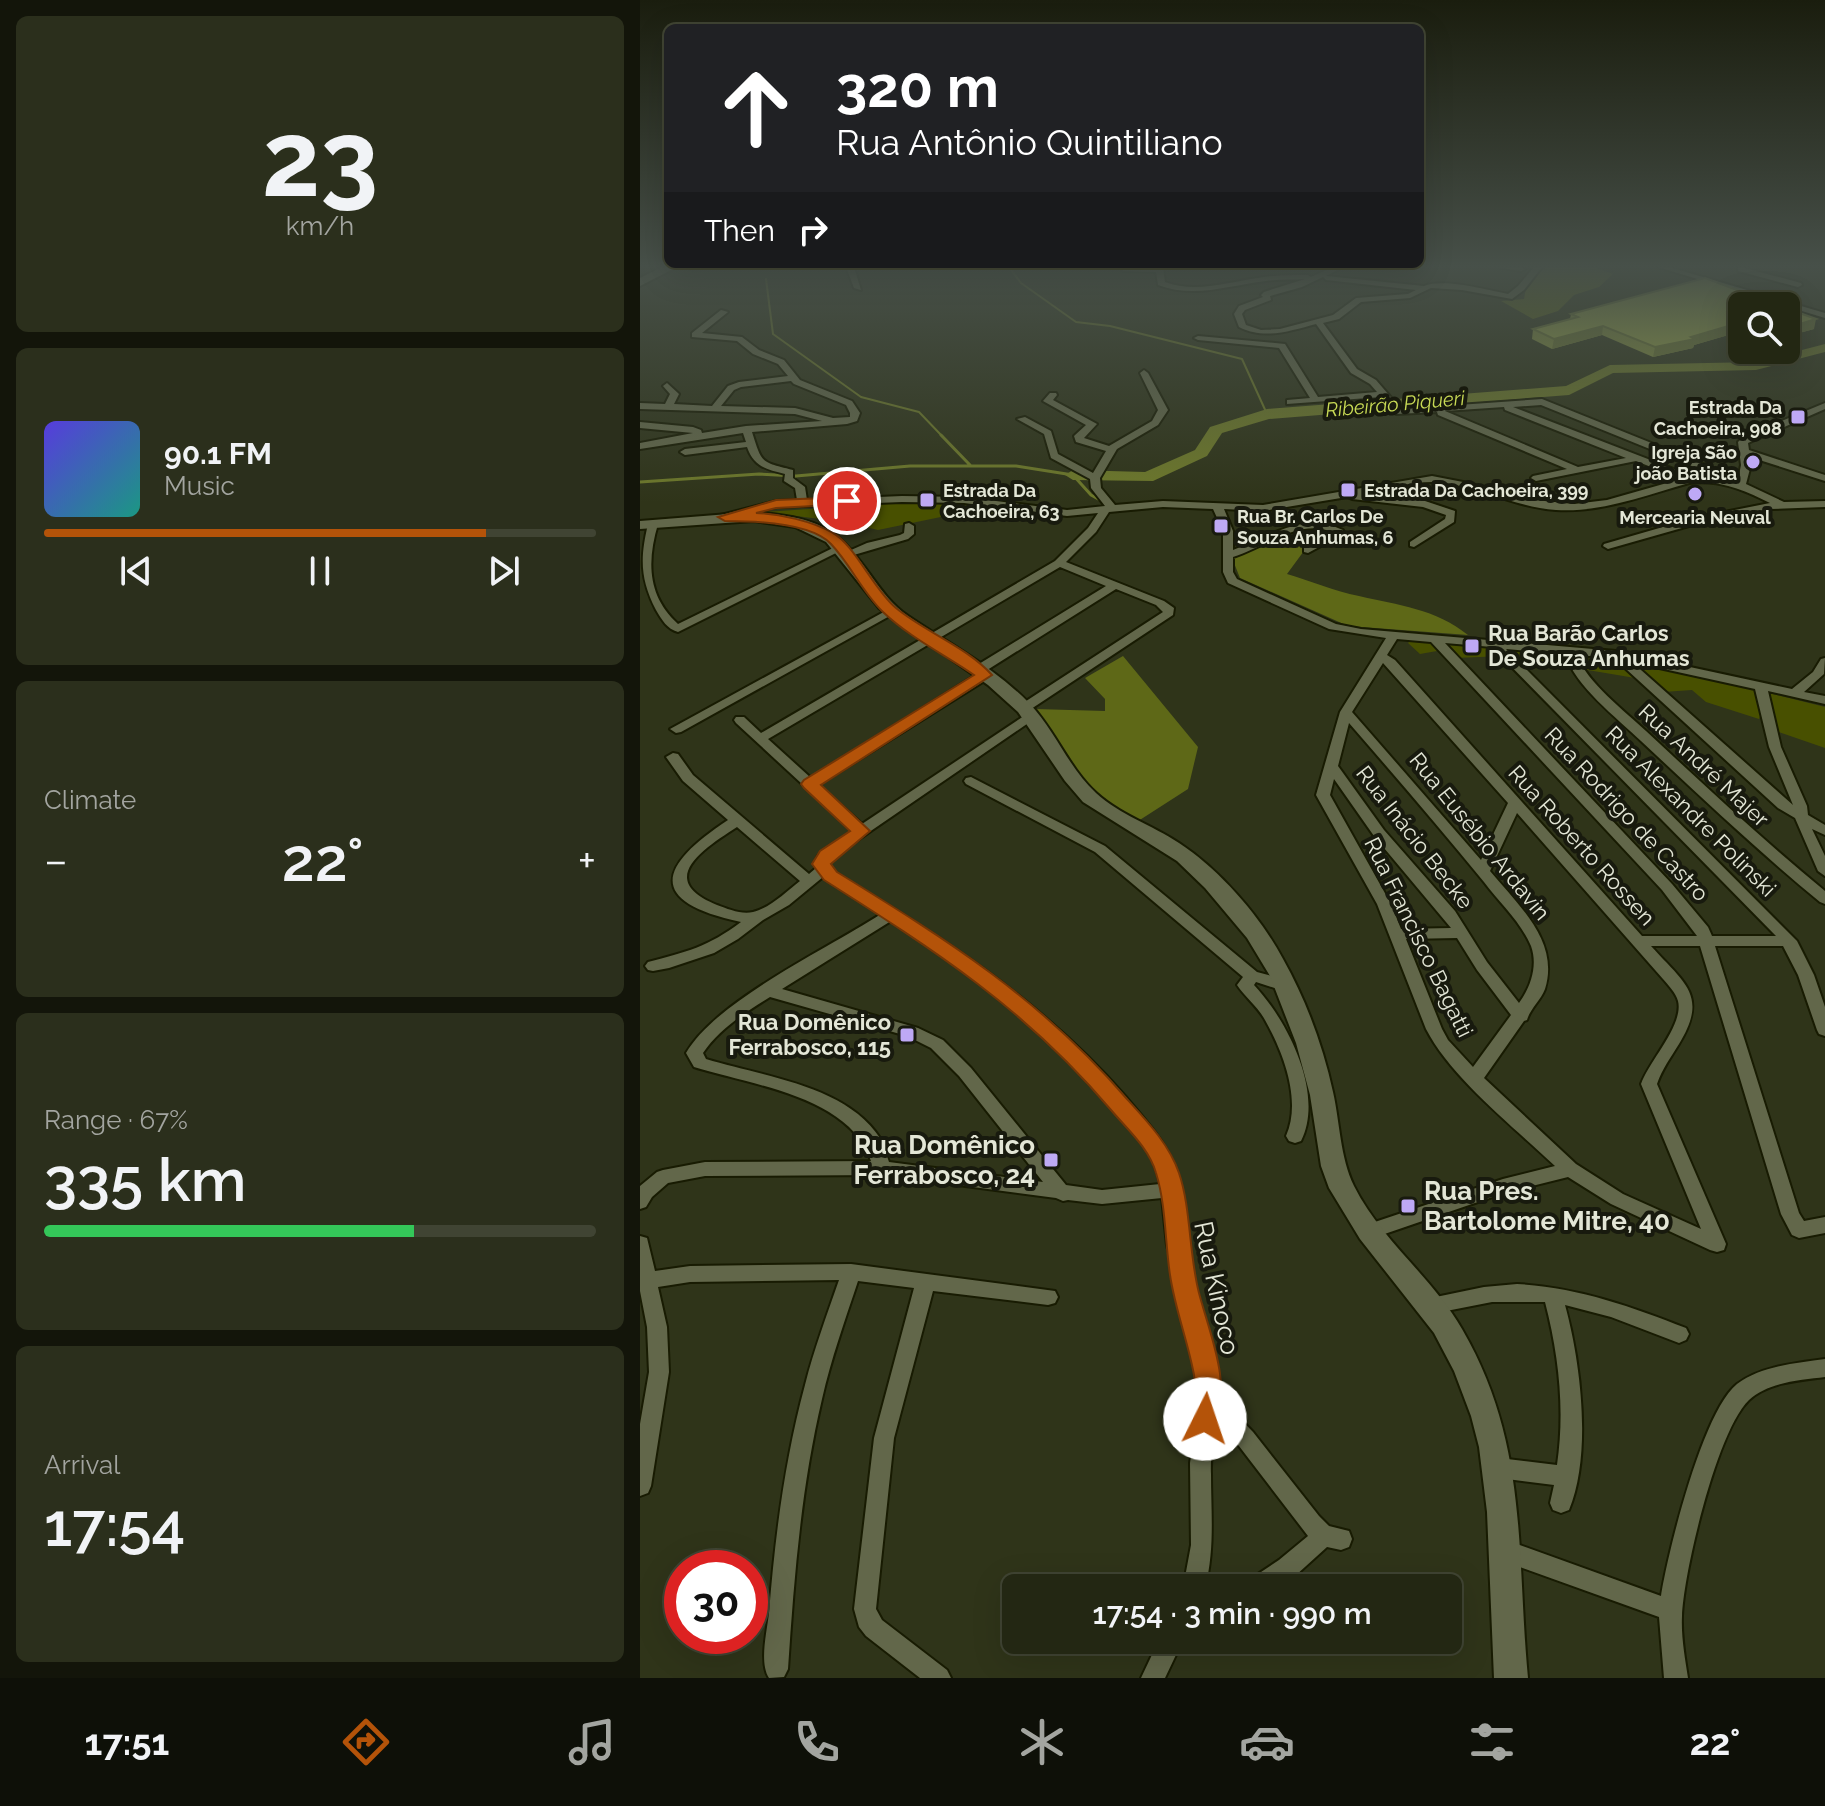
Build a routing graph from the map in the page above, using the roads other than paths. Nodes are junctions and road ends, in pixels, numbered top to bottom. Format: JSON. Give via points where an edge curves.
{"nodes":[{"id":1,"x":747,"y":345,"type":"edge"},
{"id":2,"x":1275,"y":345,"type":"edge"},
{"id":3,"x":1336,"y":345,"type":"edge"},
{"id":4,"x":1144,"y":373,"type":"dead end"},
{"id":5,"x":791,"y":378,"type":"junction"},
{"id":6,"x":667,"y":386,"type":"dead end"},
{"id":7,"x":1383,"y":394,"type":"junction"},
{"id":8,"x":1053,"y":395,"type":"dead end"},
{"id":9,"x":1316,"y":400,"type":"junction"},
{"id":10,"x":1290,"y":402,"type":"dead end"},
{"id":11,"x":1503,"y":406,"type":"junction"},
{"id":12,"x":1825,"y":406,"type":"edge"},
{"id":13,"x":668,"y":407,"type":"junction"},
{"id":14,"x":642,"y":408,"type":"edge"},
{"id":15,"x":713,"y":410,"type":"junction"},
{"id":16,"x":1437,"y":411,"type":"junction"},
{"id":17,"x":1022,"y":419,"type":"dead end"},
{"id":18,"x":838,"y":423,"type":"junction"},
{"id":19,"x":640,"y":425,"type":"edge"},
{"id":20,"x":746,"y":429,"type":"junction"},
{"id":21,"x":697,"y":437,"type":"junction"},
{"id":22,"x":751,"y":444,"type":"junction"},
{"id":23,"x":640,"y":446,"type":"edge"},
{"id":24,"x":1111,"y":449,"type":"junction"},
{"id":25,"x":685,"y":452,"type":"dead end"},
{"id":26,"x":1744,"y":452,"type":"junction"},
{"id":27,"x":1634,"y":459,"type":"junction"},
{"id":28,"x":1580,"y":471,"type":"junction"},
{"id":29,"x":1095,"y":478,"type":"junction"},
{"id":30,"x":1536,"y":478,"type":"dead end"},
{"id":31,"x":1825,"y":478,"type":"edge"},
{"id":32,"x":1690,"y":480,"type":"junction"},
{"id":33,"x":1740,"y":483,"type":"junction"},
{"id":34,"x":1336,"y":495,"type":"junction"},
{"id":35,"x":802,"y":503,"type":"junction"},
{"id":36,"x":1781,"y":504,"type":"junction"},
{"id":37,"x":1825,"y":504,"type":"edge"},
{"id":38,"x":1218,"y":508,"type":"junction"},
{"id":39,"x":1109,"y":510,"type":"junction"},
{"id":40,"x":725,"y":517,"type":"junction"},
{"id":41,"x":647,"y":524,"type":"edge"},
{"id":42,"x":909,"y":526,"type":"dead end"},
{"id":43,"x":1414,"y":544,"type":"dead end"},
{"id":44,"x":1608,"y":546,"type":"dead end"},
{"id":45,"x":1308,"y":550,"type":"dead end"},
{"id":46,"x":844,"y":551,"type":"junction"},
{"id":47,"x":1228,"y":555,"type":"junction"},
{"id":48,"x":1059,"y":563,"type":"junction"},
{"id":49,"x":642,"y":577,"type":"edge"},
{"id":50,"x":1115,"y":585,"type":"junction"},
{"id":51,"x":891,"y":611,"type":"junction"},
{"id":52,"x":1393,"y":636,"type":"junction"},
{"id":53,"x":930,"y":638,"type":"junction"},
{"id":54,"x":1434,"y":638,"type":"junction"},
{"id":55,"x":1495,"y":644,"type":"junction"},
{"id":56,"x":1569,"y":649,"type":"junction"},
{"id":57,"x":1616,"y":655,"type":"junction"},
{"id":58,"x":1381,"y":656,"type":"junction"},
{"id":59,"x":1825,"y":662,"type":"edge"},
{"id":60,"x":981,"y":673,"type":"junction"},
{"id":61,"x":1761,"y":687,"type":"junction"},
{"id":62,"x":1794,"y":694,"type":"junction"},
{"id":63,"x":1825,"y":700,"type":"edge"},
{"id":64,"x":1346,"y":712,"type":"junction"},
{"id":65,"x":1028,"y":713,"type":"junction"},
{"id":66,"x":740,"y":720,"type":"dead end"},
{"id":67,"x":676,"y":729,"type":"dead end"},
{"id":68,"x":761,"y":738,"type":"junction"},
{"id":69,"x":673,"y":757,"type":"dead end"},
{"id":70,"x":1330,"y":764,"type":"junction"},
{"id":71,"x":971,"y":781,"type":"dead end"},
{"id":72,"x":810,"y":784,"type":"junction"},
{"id":73,"x":1514,"y":804,"type":"junction"},
{"id":74,"x":1802,"y":819,"type":"junction"},
{"id":75,"x":736,"y":821,"type":"junction"},
{"id":76,"x":861,"y":831,"type":"junction"},
{"id":77,"x":1825,"y":831,"type":"edge"},
{"id":78,"x":824,"y":869,"type":"junction"},
{"id":79,"x":1483,"y":871,"type":"junction"},
{"id":80,"x":1825,"y":871,"type":"edge"},
{"id":81,"x":808,"y":881,"type":"junction"},
{"id":82,"x":1825,"y":899,"type":"edge"},
{"id":83,"x":892,"y":913,"type":"junction"},
{"id":84,"x":757,"y":917,"type":"junction"},
{"id":85,"x":1461,"y":933,"type":"junction"},
{"id":86,"x":1396,"y":934,"type":"junction"},
{"id":87,"x":1705,"y":940,"type":"junction"},
{"id":88,"x":1637,"y":941,"type":"junction"},
{"id":89,"x":1789,"y":941,"type":"junction"},
{"id":90,"x":653,"y":966,"type":"dead end"},
{"id":91,"x":1252,"y":976,"type":"junction"},
{"id":92,"x":1284,"y":985,"type":"junction"},
{"id":93,"x":770,"y":991,"type":"junction"},
{"id":94,"x":1521,"y":1016,"type":"junction"},
{"id":95,"x":1825,"y":1030,"type":"edge"},
{"id":96,"x":1474,"y":1079,"type":"junction"},
{"id":97,"x":1295,"y":1136,"type":"dead end"},
{"id":98,"x":882,"y":1168,"type":"junction"},
{"id":99,"x":1570,"y":1169,"type":"junction"},
{"id":100,"x":1169,"y":1190,"type":"junction"},
{"id":101,"x":1063,"y":1194,"type":"junction"},
{"id":102,"x":642,"y":1196,"type":"edge"},
{"id":103,"x":1825,"y":1225,"type":"edge"},
{"id":104,"x":1370,"y":1231,"type":"junction"},
{"id":105,"x":640,"y":1244,"type":"edge"},
{"id":106,"x":1717,"y":1244,"type":"joint"},
{"id":107,"x":851,"y":1272,"type":"junction"},
{"id":108,"x":643,"y":1280,"type":"edge"},
{"id":109,"x":925,"y":1283,"type":"junction"},
{"id":110,"x":1552,"y":1294,"type":"junction"},
{"id":111,"x":1048,"y":1297,"type":"dead end"},
{"id":112,"x":1431,"y":1306,"type":"junction"},
{"id":113,"x":1679,"y":1334,"type":"dead end"},
{"id":114,"x":1825,"y":1368,"type":"edge"},
{"id":115,"x":1209,"y":1401,"type":"junction"},
{"id":116,"x":1499,"y":1468,"type":"junction"},
{"id":117,"x":1568,"y":1477,"type":"junction"},
{"id":118,"x":640,"y":1486,"type":"edge"},
{"id":119,"x":1561,"y":1503,"type":"dead end"},
{"id":120,"x":1502,"y":1550,"type":"junction"},
{"id":121,"x":1200,"y":1574,"type":"edge"},
{"id":122,"x":1278,"y":1574,"type":"edge"},
{"id":123,"x":1670,"y":1610,"type":"junction"},
{"id":124,"x":1164,"y":1654,"type":"edge"},
{"id":125,"x":776,"y":1669,"type":"dead end"},
{"id":126,"x":939,"y":1678,"type":"edge"},
{"id":127,"x":1153,"y":1678,"type":"edge"},
{"id":128,"x":1511,"y":1678,"type":"edge"},
{"id":129,"x":1676,"y":1678,"type":"edge"}],
"edges":[{"from":1,"to":5,"type":"street","via":[[781,362]]},
{"from":2,"to":9,"type":"street","via":[[1282,346]]},
{"from":3,"to":7,"type":"street","via":[[1354,371]]},
{"from":4,"to":24,"type":"street","via":[[1162,403],[1160,418]]},
{"from":5,"to":15,"type":"street","via":[[731,388]]},
{"from":5,"to":18,"type":"street","via":[[849,403],[854,419]]},
{"from":6,"to":13,"type":"street","via":[[675,394]]},
{"from":7,"to":9,"type":"street"},
{"from":7,"to":16,"type":"street","via":[[1401,413]]},
{"from":8,"to":24,"type":"street","via":[[1048,401],[1092,424],[1079,440]]},
{"from":9,"to":10,"type":"street"},
{"from":11,"to":16,"type":"street"},
{"from":11,"to":27,"type":"street"},
{"from":11,"to":33,"type":"street","via":[[1542,402]]},
{"from":12,"to":26,"type":"street","via":[[1750,436],[1743,442]]},
{"from":13,"to":14,"type":"street"},
{"from":13,"to":15,"type":"street"},
{"from":15,"to":18,"type":"street","via":[[795,411]]},
{"from":16,"to":28,"type":"street"},
{"from":17,"to":29,"type":"street","via":[[1048,433],[1059,460]]},
{"from":18,"to":20,"type":"street"},
{"from":19,"to":21,"type":"street","via":[[693,430]]},
{"from":20,"to":21,"type":"street"},
{"from":20,"to":22,"type":"street"},
{"from":21,"to":23,"type":"street"},
{"from":22,"to":25,"type":"street"},
{"from":22,"to":35,"type":"street","via":[[762,465],[789,476],[800,487]]},
{"from":24,"to":29,"type":"street"},
{"from":26,"to":31,"type":"street"},
{"from":26,"to":33,"type":"street","via":[[1746,472]]},
{"from":27,"to":28,"type":"street"},
{"from":27,"to":32,"type":"street"},
{"from":28,"to":30,"type":"street"},
{"from":29,"to":39,"type":"street"},
{"from":32,"to":33,"type":"street"},
{"from":32,"to":34,"type":"street","via":[[1655,492],[1566,507],[1519,502],[1432,479]]},
{"from":33,"to":36,"type":"street"},
{"from":34,"to":38,"type":"street","via":[[1272,507]]},
{"from":34,"to":43,"type":"street","via":[[1425,504],[1451,513],[1450,520]]},
{"from":35,"to":39,"type":"street","via":[[949,499],[1053,512]]},
{"from":35,"to":40,"type":"street","via":[[763,506]]},
{"from":36,"to":37,"type":"street"},
{"from":36,"to":44,"type":"street"},
{"from":38,"to":39,"type":"street","via":[[1163,504]]},
{"from":38,"to":47,"type":"street","via":[[1228,531]]},
{"from":39,"to":48,"type":"street"},
{"from":40,"to":41,"type":"main road"},
{"from":40,"to":46,"type":"main road","via":[[791,521],[826,534]]},
{"from":41,"to":49,"type":"street"},
{"from":42,"to":46,"type":"street","via":[[904,537]]},
{"from":45,"to":47,"type":"street","via":[[1339,532],[1327,527],[1288,530]]},
{"from":46,"to":49,"type":"street","via":[[678,629]]},
{"from":46,"to":51,"type":"main road"},
{"from":47,"to":52,"type":"street","via":[[1229,577],[1237,584],[1333,627]]},
{"from":48,"to":50,"type":"street"},
{"from":48,"to":53,"type":"street"},
{"from":50,"to":60,"type":"street"},
{"from":50,"to":65,"type":"street","via":[[1160,603],[1169,613]]},
{"from":51,"to":53,"type":"main road"},
{"from":51,"to":67,"type":"street"},
{"from":52,"to":54,"type":"street"},
{"from":52,"to":58,"type":"street","name":"Rua Inácio Becke"},
{"from":53,"to":60,"type":"main road"},
{"from":53,"to":68,"type":"street"},
{"from":54,"to":55,"type":"street"},
{"from":54,"to":87,"type":"street","name":"Rua Rodrigo de Castro","via":[[1667,887]]},
{"from":55,"to":56,"type":"street"},
{"from":55,"to":89,"type":"street","name":"Rua Alexandre Polinski"},
{"from":56,"to":57,"type":"street"},
{"from":56,"to":82,"type":"street","name":"Rua André Majer","via":[[1576,669],[1608,702],[1746,833]]},
{"from":57,"to":61,"type":"street"},
{"from":57,"to":74,"type":"street"},
{"from":58,"to":64,"type":"street","name":"Rua Inácio Becke"},
{"from":58,"to":73,"type":"street","name":"Rua Roberto Rossen"},
{"from":59,"to":62,"type":"street"},
{"from":60,"to":65,"type":"main road"},
{"from":60,"to":72,"type":"street"},
{"from":61,"to":62,"type":"street"},
{"from":61,"to":74,"type":"street","via":[[1775,747]]},
{"from":62,"to":63,"type":"street"},
{"from":64,"to":70,"type":"street","name":"Rua Inácio Becke"},
{"from":64,"to":79,"type":"street","name":"Rua Eusébio Ardavin"},
{"from":65,"to":76,"type":"street"},
{"from":65,"to":92,"type":"main road","via":[[1085,793],[1170,847],[1209,879],[1269,953]]},
{"from":66,"to":68,"type":"street"},
{"from":68,"to":72,"type":"street"},
{"from":69,"to":75,"type":"street","via":[[688,778]]},
{"from":70,"to":85,"type":"street","name":"Rua Inácio Becke"},
{"from":70,"to":86,"type":"street","name":"Rua Francisco Bagatti","via":[[1325,801]]},
{"from":71,"to":91,"type":"street","via":[[1100,849]]},
{"from":72,"to":76,"type":"street"},
{"from":73,"to":79,"type":"street"},
{"from":73,"to":88,"type":"street","name":"Rua Roberto Rossen"},
{"from":74,"to":77,"type":"street"},
{"from":74,"to":80,"type":"street"},
{"from":75,"to":81,"type":"street"},
{"from":75,"to":84,"type":"street","via":[[688,854],[675,882],[689,902]]},
{"from":76,"to":78,"type":"street","via":[[827,855]]},
{"from":78,"to":81,"type":"street"},
{"from":78,"to":83,"type":"street","name":"Rua Kinoco"},
{"from":79,"to":94,"type":"street","name":"Rua Eusébio Ardavin","via":[[1533,935],[1540,953],[1537,990]]},
{"from":81,"to":84,"type":"street"},
{"from":83,"to":93,"type":"street"},
{"from":83,"to":100,"type":"street","name":"Rua Kinoco","via":[[1010,996],[1071,1050],[1153,1144],[1163,1160]]},
{"from":84,"to":90,"type":"street","via":[[703,954]]},
{"from":85,"to":86,"type":"street"},
{"from":85,"to":94,"type":"street","name":"Rua Inácio Becke"},
{"from":86,"to":96,"type":"street","name":"Rua Francisco Bagatti","via":[[1442,1044]]},
{"from":87,"to":88,"type":"street"},
{"from":87,"to":89,"type":"street"},
{"from":87,"to":103,"type":"street","name":"Rua Rodrigo de Castro","via":[[1790,1214],[1799,1230]]},
{"from":88,"to":106,"type":"street","name":"Rua Roberto Rossen","via":[[1686,1003],[1670,1047],[1649,1082]]},
{"from":89,"to":95,"type":"street","name":"Rua Alexandre Polinski"},
{"from":91,"to":92,"type":"street"},
{"from":91,"to":97,"type":"street","via":[[1245,985],[1274,1022],[1296,1080],[1302,1117]]},
{"from":92,"to":104,"type":"main road","via":[[1320,1085],[1333,1167]]},
{"from":93,"to":98,"type":"street","via":[[706,1036],[696,1047],[696,1058],[709,1067],[836,1107],[866,1130]]},
{"from":93,"to":101,"type":"street","via":[[878,1021],[937,1044]]},
{"from":94,"to":96,"type":"street","name":"Rua Eusébio Ardavin"},
{"from":96,"to":99,"type":"street","name":"Rua Francisco Bagatti"},
{"from":98,"to":101,"type":"street"},
{"from":98,"to":102,"type":"street","via":[[684,1171],[663,1177]]},
{"from":99,"to":104,"type":"street"},
{"from":99,"to":106,"type":"street","name":"Rua Francisco Bagatti","via":[[1617,1199]]},
{"from":100,"to":101,"type":"street","via":[[1102,1197]]},
{"from":100,"to":115,"type":"street","name":"Rua Kinoco"},
{"from":104,"to":112,"type":"main road"},
{"from":105,"to":108,"type":"street"},
{"from":107,"to":108,"type":"street","via":[[690,1274]]},
{"from":107,"to":109,"type":"street"},
{"from":107,"to":125,"type":"street","via":[[802,1444],[784,1547]]},
{"from":108,"to":118,"type":"street","via":[[657,1327],[659,1372]]},
{"from":109,"to":111,"type":"street"},
{"from":109,"to":126,"type":"street","via":[[884,1438],[865,1609],[874,1628]]},
{"from":110,"to":112,"type":"street","via":[[1493,1293]]},
{"from":110,"to":113,"type":"street","via":[[1607,1306]]},
{"from":110,"to":117,"type":"street","via":[[1568,1357],[1573,1441]]},
{"from":112,"to":116,"type":"main road","via":[[1470,1374]]},
{"from":114,"to":123,"type":"street","via":[[1777,1376],[1741,1392],[1725,1417],[1697,1491]]},
{"from":115,"to":121,"type":"street","name":"Rua Kinoco","via":[[1201,1442]]},
{"from":115,"to":122,"type":"street","via":[[1227,1416],[1295,1506],[1333,1537]]},
{"from":116,"to":117,"type":"street"},
{"from":116,"to":120,"type":"main road"},
{"from":117,"to":119,"type":"street"},
{"from":120,"to":123,"type":"street"},
{"from":120,"to":128,"type":"main road"},
{"from":123,"to":129,"type":"street"},
{"from":124,"to":127,"type":"street"}]}
